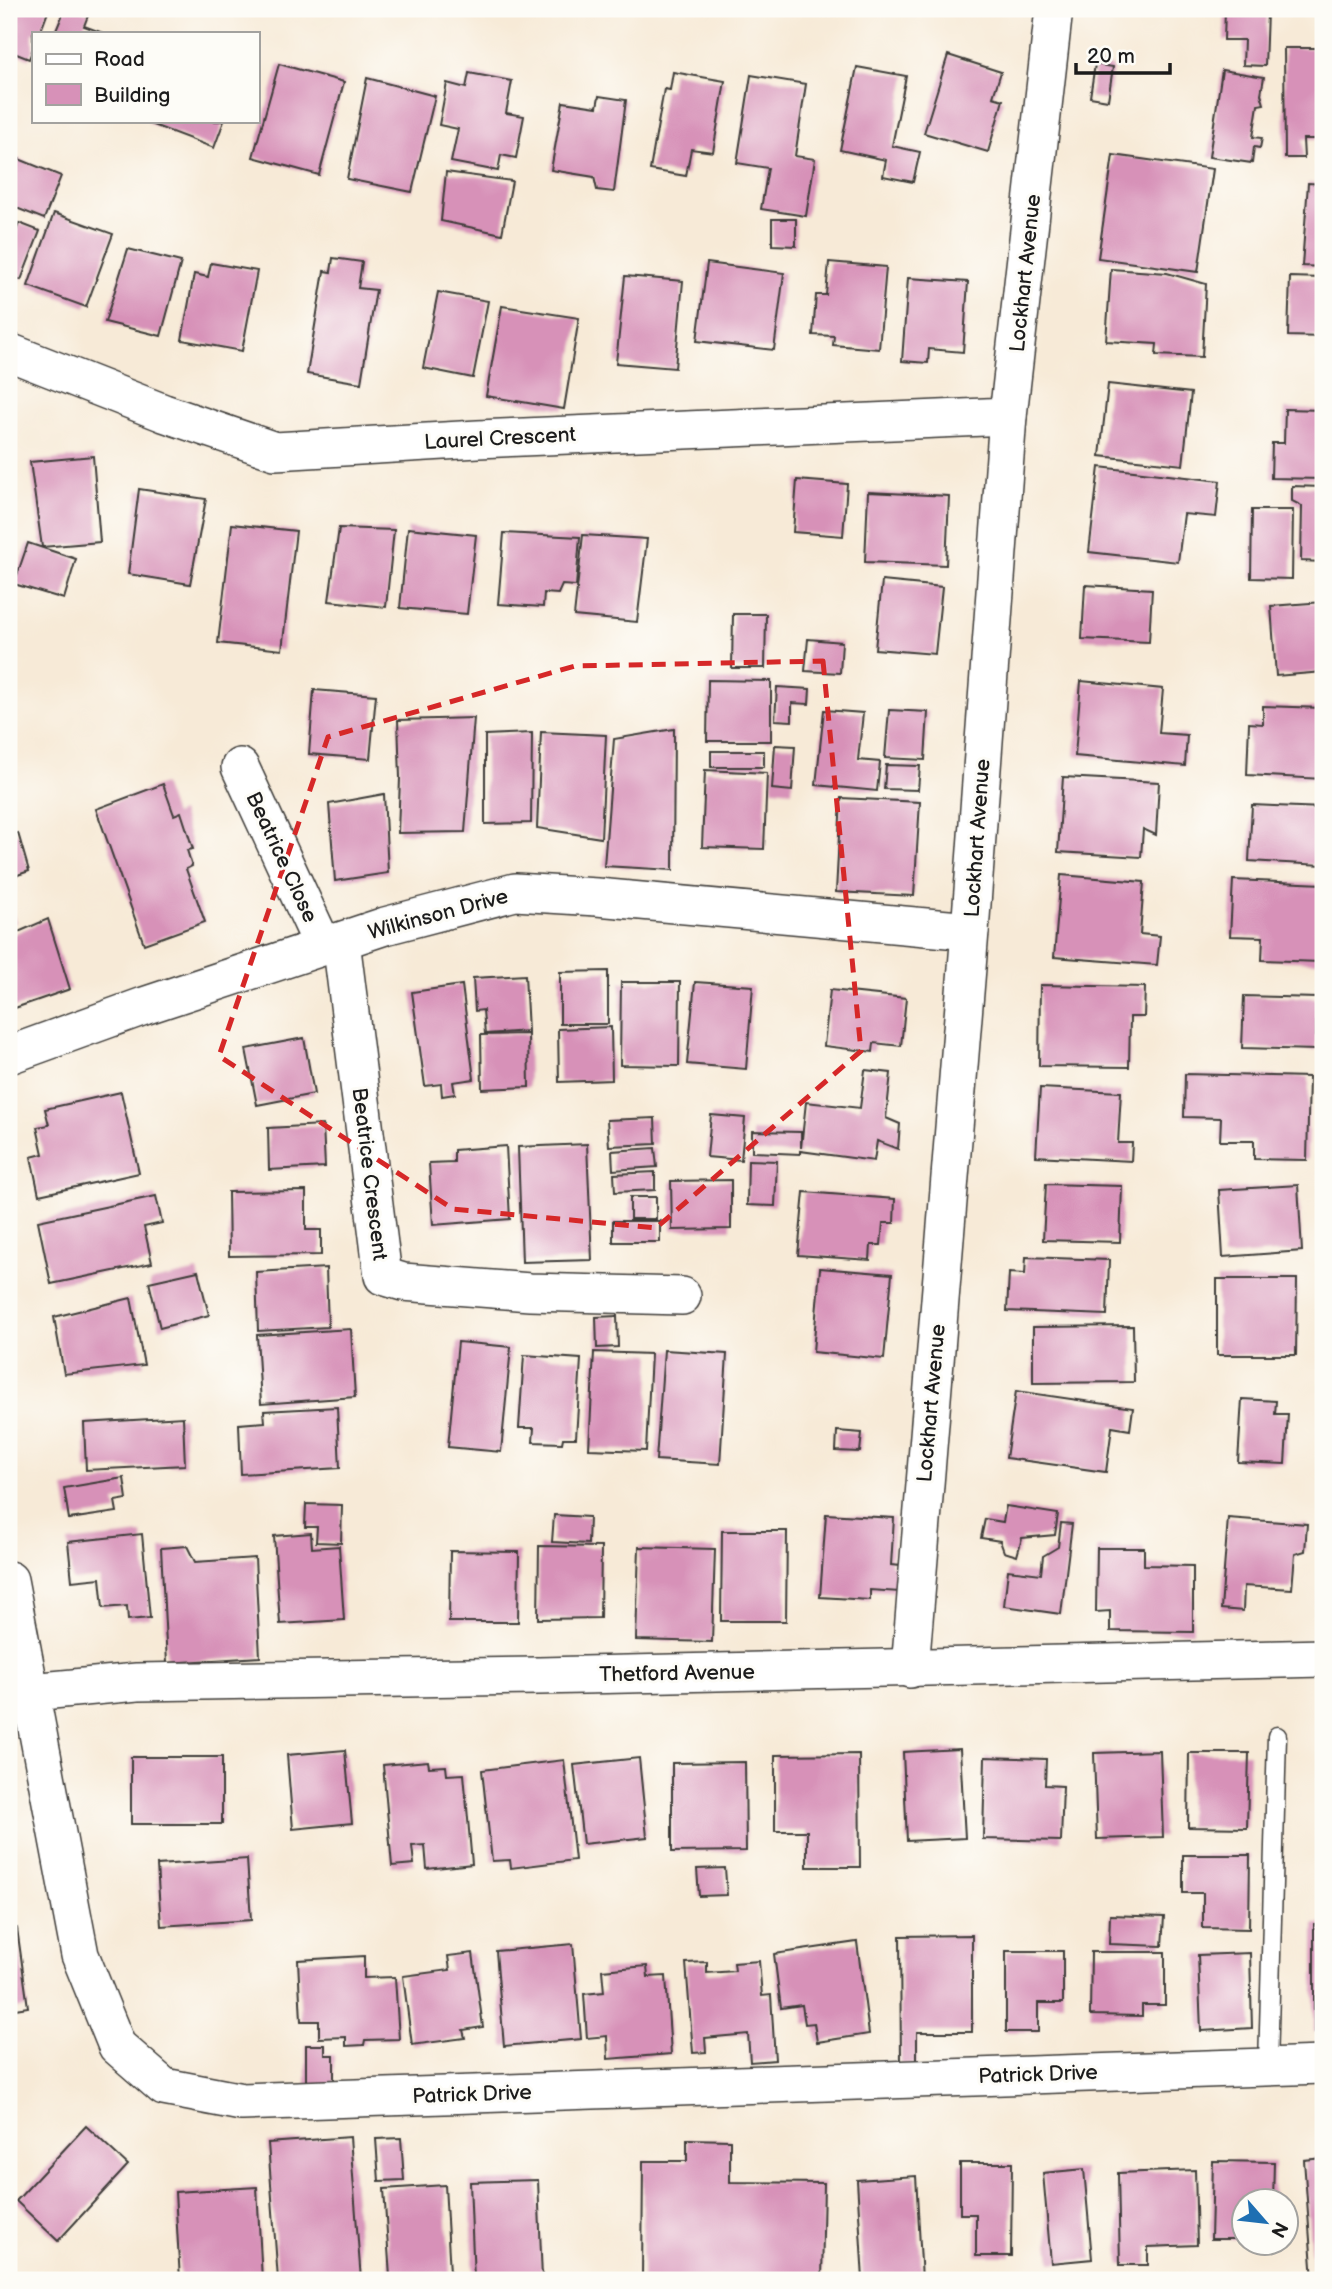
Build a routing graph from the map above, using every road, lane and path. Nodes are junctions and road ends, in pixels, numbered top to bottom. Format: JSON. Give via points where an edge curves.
{"nodes":[{"id":1,"x":1055,"y":9,"type":"edge"},
{"id":2,"x":9,"y":352,"type":"edge"},
{"id":3,"x":1008,"y":416,"type":"junction"},
{"id":4,"x":240,"y":766,"type":"dead end"},
{"id":5,"x":970,"y":931,"type":"junction"},
{"id":6,"x":332,"y":944,"type":"junction"},
{"id":7,"x":9,"y":1055,"type":"edge"},
{"id":8,"x":682,"y":1296,"type":"dead end"},
{"id":9,"x":9,"y":1580,"type":"edge"},
{"id":10,"x":1323,"y":1658,"type":"edge"},
{"id":11,"x":910,"y":1668,"type":"junction"},
{"id":12,"x":31,"y":1692,"type":"junction"},
{"id":13,"x":1277,"y":1736,"type":"dead end"},
{"id":14,"x":1323,"y":2065,"type":"edge"},
{"id":15,"x":1268,"y":2066,"type":"junction"}],
"edges":[{"from":1,"to":3,"type":"street","name":"Lockhart Avenue"},
{"from":2,"to":3,"type":"street","name":"Laurel Crescent","via":[[164,413],[275,450]]},
{"from":3,"to":5,"type":"street","name":"Lockhart Avenue"},
{"from":4,"to":6,"type":"street","name":"Beatrice Close"},
{"from":5,"to":6,"type":"street","name":"Wilkinson Drive","via":[[515,892]]},
{"from":5,"to":11,"type":"street","name":"Lockhart Avenue"},
{"from":6,"to":7,"type":"street","name":"Wilkinson Drive"},
{"from":6,"to":8,"type":"street","name":"Beatrice Crescent","via":[[383,1276],[403,1282],[530,1292]]},
{"from":9,"to":12,"type":"street","name":"Patrick Drive"},
{"from":10,"to":11,"type":"street","name":"Thetford Avenue"},
{"from":11,"to":12,"type":"street","name":"Thetford Avenue","via":[[137,1682]]},
{"from":12,"to":15,"type":"street","name":"Patrick Drive","via":[[80,1955],[117,2046],[164,2087],[242,2102]]},
{"from":13,"to":15,"type":"lane"},
{"from":14,"to":15,"type":"street","name":"Patrick Drive"}]}
